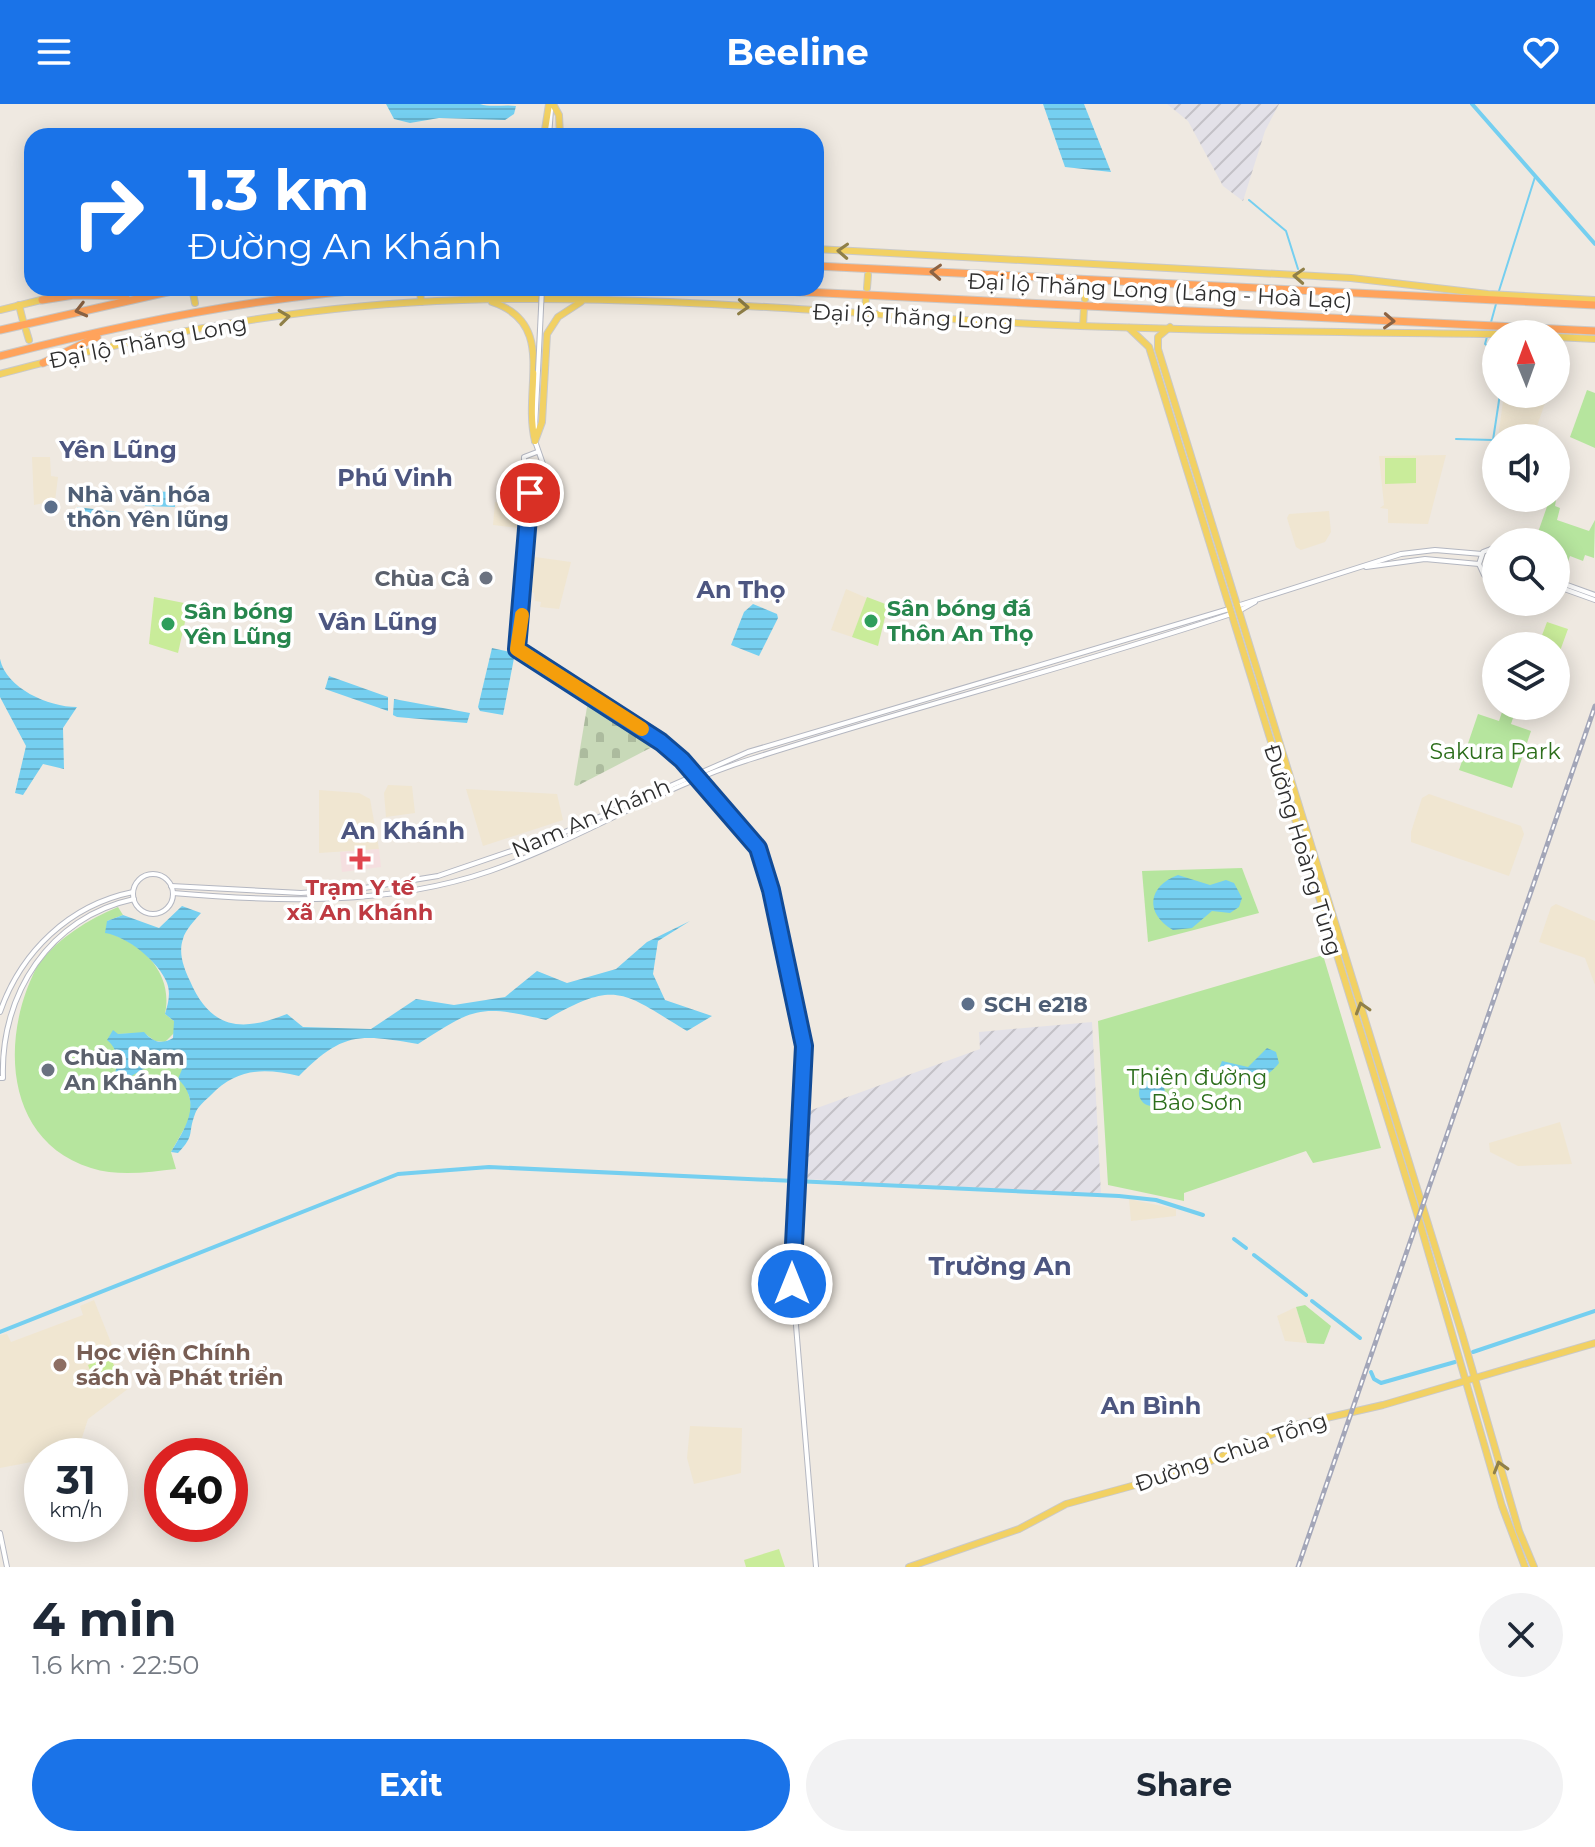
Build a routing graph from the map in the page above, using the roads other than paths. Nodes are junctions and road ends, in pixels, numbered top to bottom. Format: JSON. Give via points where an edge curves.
{"nodes":[{"id":1,"x":551,"y":106,"type":"edge"},
{"id":2,"x":548,"y":128,"type":"edge"},
{"id":3,"x":560,"y":128,"type":"edge"},
{"id":4,"x":824,"y":250,"type":"edge"},
{"id":5,"x":869,"y":253,"type":"junction"},
{"id":6,"x":1087,"y":265,"type":"junction"},
{"id":7,"x":824,"y":266,"type":"edge"},
{"id":8,"x":868,"y":266,"type":"dead end"},
{"id":9,"x":868,"y":275,"type":"dead end"},
{"id":10,"x":1086,"y":278,"type":"dead end"},
{"id":11,"x":1085,"y":287,"type":"dead end"},
{"id":12,"x":867,"y":288,"type":"dead end"},
{"id":13,"x":824,"y":294,"type":"edge"},
{"id":14,"x":58,"y":296,"type":"edge"},
{"id":15,"x":68,"y":296,"type":"edge"},
{"id":16,"x":150,"y":296,"type":"edge"},
{"id":17,"x":194,"y":296,"type":"edge"},
{"id":18,"x":306,"y":296,"type":"edge"},
{"id":19,"x":421,"y":296,"type":"edge"},
{"id":20,"x":542,"y":296,"type":"edge"},
{"id":21,"x":866,"y":297,"type":"dead end"},
{"id":22,"x":1488,"y":297,"type":"junction"},
{"id":23,"x":42,"y":300,"type":"junction"},
{"id":24,"x":485,"y":300,"type":"junction"},
{"id":25,"x":584,"y":300,"type":"junction"},
{"id":26,"x":421,"y":302,"type":"junction"},
{"id":27,"x":1595,"y":302,"type":"edge"},
{"id":28,"x":195,"y":303,"type":"dead end"},
{"id":29,"x":19,"y":305,"type":"junction"},
{"id":30,"x":0,"y":310,"type":"edge"},
{"id":31,"x":197,"y":312,"type":"dead end"},
{"id":32,"x":865,"y":314,"type":"junction"},
{"id":33,"x":180,"y":315,"type":"junction"},
{"id":34,"x":23,"y":321,"type":"dead end"},
{"id":35,"x":1083,"y":326,"type":"junction"},
{"id":36,"x":200,"y":327,"type":"junction"},
{"id":37,"x":1129,"y":327,"type":"junction"},
{"id":38,"x":1170,"y":327,"type":"junction"},
{"id":39,"x":0,"y":330,"type":"edge"},
{"id":40,"x":26,"y":330,"type":"dead end"},
{"id":41,"x":1479,"y":330,"type":"junction"},
{"id":42,"x":1482,"y":330,"type":"edge"},
{"id":43,"x":1570,"y":331,"type":"edge"},
{"id":44,"x":1595,"y":331,"type":"edge"},
{"id":45,"x":1570,"y":338,"type":"edge"},
{"id":46,"x":1595,"y":339,"type":"edge"},
{"id":47,"x":29,"y":340,"type":"dead end"},
{"id":48,"x":31,"y":350,"type":"dead end"},
{"id":49,"x":0,"y":356,"type":"edge"},
{"id":50,"x":39,"y":364,"type":"junction"},
{"id":51,"x":0,"y":374,"type":"edge"},
{"id":52,"x":535,"y":442,"type":"junction"},
{"id":53,"x":534,"y":452,"type":"junction"},
{"id":54,"x":532,"y":471,"type":"junction"},
{"id":55,"x":1482,"y":554,"type":"joint"},
{"id":56,"x":1479,"y":564,"type":"junction"},
{"id":57,"x":1364,"y":567,"type":"junction"},
{"id":58,"x":1482,"y":571,"type":"edge"},
{"id":59,"x":1570,"y":589,"type":"edge"},
{"id":60,"x":1595,"y":597,"type":"edge"},
{"id":61,"x":1234,"y":610,"type":"junction"},
{"id":62,"x":1173,"y":625,"type":"junction"},
{"id":63,"x":1175,"y":632,"type":"junction"},
{"id":64,"x":868,"y":716,"type":"junction"},
{"id":65,"x":869,"y":724,"type":"junction"},
{"id":66,"x":694,"y":774,"type":"junction"},
{"id":67,"x":698,"y":780,"type":"junction"},
{"id":68,"x":171,"y":886,"type":"junction"},
{"id":69,"x":360,"y":888,"type":"junction"},
{"id":70,"x":133,"y":892,"type":"junction"},
{"id":71,"x":173,"y":893,"type":"junction"},
{"id":72,"x":361,"y":897,"type":"junction"},
{"id":73,"x":134,"y":899,"type":"junction"},
{"id":74,"x":0,"y":1012,"type":"edge"},
{"id":75,"x":1371,"y":1037,"type":"junction"},
{"id":76,"x":1362,"y":1040,"type":"junction"},
{"id":77,"x":2,"y":1078,"type":"edge"},
{"id":78,"x":1393,"y":1109,"type":"junction"},
{"id":79,"x":1385,"y":1113,"type":"junction"},
{"id":80,"x":1595,"y":1343,"type":"edge"},
{"id":81,"x":1475,"y":1378,"type":"junction"},
{"id":82,"x":1466,"y":1380,"type":"junction"},
{"id":83,"x":0,"y":1533,"type":"edge"},
{"id":84,"x":1530,"y":1566,"type":"edge"},
{"id":85,"x":7,"y":1567,"type":"edge"},
{"id":86,"x":816,"y":1567,"type":"edge"},
{"id":87,"x":909,"y":1567,"type":"edge"}],
"edges":[{"from":1,"to":2,"type":"main road"},
{"from":1,"to":3,"type":"main road","via":[[559,115]]},
{"from":5,"to":4,"type":"main road","one_way":true},
{"from":5,"to":6,"type":"main road"},
{"from":5,"to":8,"type":"main road"},
{"from":6,"to":10,"type":"main road"},
{"from":22,"to":6,"type":"main road","one_way":true,"via":[[1351,278]]},
{"from":22,"to":7,"type":"highway","name":"Đại lộ Thăng Long (Láng - Hoà Lạc)","one_way":true},
{"from":9,"to":12,"type":"main road"},
{"from":11,"to":35,"type":"main road"},
{"from":13,"to":41,"type":"highway","name":"Đại lộ Thăng Long (Láng - Hoà Lạc)","one_way":true},
{"from":14,"to":23,"type":"main road"},
{"from":15,"to":23,"type":"highway"},
{"from":16,"to":39,"type":"highway","one_way":true},
{"from":17,"to":28,"type":"main road"},
{"from":18,"to":33,"type":"highway"},
{"from":19,"to":26,"type":"main road"},
{"from":20,"to":52,"type":"street","bridge":true},
{"from":21,"to":32,"type":"main road"},
{"from":22,"to":27,"type":"main road"},
{"from":22,"to":27,"type":"highway","name":"Đại lộ Thăng Long (Láng - Hoà Lạc)"},
{"from":23,"to":29,"type":"main road"},
{"from":24,"to":25,"type":"main road","name":"Đại lộ Thăng Long"},
{"from":24,"to":26,"type":"main road","name":"Đại lộ Thăng Long"},
{"from":24,"to":52,"type":"main road","via":[[518,314],[531,334],[530,419]]},
{"from":25,"to":32,"type":"main road","name":"Đại lộ Thăng Long","one_way":true},
{"from":25,"to":52,"type":"main road","via":[[562,312],[547,334],[542,422]]},
{"from":36,"to":26,"type":"main road","name":"Đại lộ Thăng Long","one_way":true},
{"from":29,"to":30,"type":"main road"},
{"from":29,"to":34,"type":"main road"},
{"from":31,"to":36,"type":"main road"},
{"from":32,"to":35,"type":"main road","name":"Đại lộ Thăng Long"},
{"from":33,"to":49,"type":"highway"},
{"from":33,"to":50,"type":"highway","via":[[93,338]]},
{"from":35,"to":37,"type":"main road","name":"Đại lộ Thăng Long"},
{"from":36,"to":50,"type":"main road","name":"Đại lộ Thăng Long"},
{"from":37,"to":38,"type":"main road","name":"Đại lộ Thăng Long"},
{"from":37,"to":61,"type":"main road","name":"Đường Hoàng Tùng","via":[[1149,347]]},
{"from":38,"to":41,"type":"main road","name":"Đại lộ Thăng Long","via":[[1337,335]]},
{"from":38,"to":61,"type":"main road","name":"Đường Hoàng Tùng","via":[[1158,337],[1157,346]]},
{"from":40,"to":47,"type":"main road"},
{"from":41,"to":42,"type":"highway","name":"Đại lộ Thăng Long (Láng - Hoà Lạc)"},
{"from":43,"to":44,"type":"highway","name":"Đại lộ Thăng Long (Láng - Hoà Lạc)"},
{"from":45,"to":46,"type":"main road"},
{"from":48,"to":50,"type":"main road"},
{"from":50,"to":51,"type":"main road","name":"Đại lộ Thăng Long"},
{"from":52,"to":53,"type":"street"},
{"from":53,"to":54,"type":"street","via":[[543,464]]},
{"from":53,"to":54,"type":"street","via":[[523,462]]},
{"from":54,"to":66,"type":"street","via":[[517,649],[661,742]]},
{"from":55,"to":56,"type":"street"},
{"from":55,"to":57,"type":"street","via":[[1423,551],[1374,560]]},
{"from":56,"to":57,"type":"street","via":[[1425,559]]},
{"from":56,"to":58,"type":"street"},
{"from":57,"to":61,"type":"street"},
{"from":59,"to":60,"type":"street"},
{"from":61,"to":62,"type":"street","name":"Nam An Khánh"},
{"from":61,"to":63,"type":"street","name":"Nam An Khánh"},
{"from":75,"to":61,"type":"main road","name":"Đường Hoàng Tùng","one_way":true},
{"from":61,"to":76,"type":"main road","name":"Đường Hoàng Tùng"},
{"from":62,"to":63,"type":"street"},
{"from":62,"to":64,"type":"street","name":"Nam An Khánh"},
{"from":63,"to":65,"type":"street","name":"Nam An Khánh"},
{"from":64,"to":65,"type":"street"},
{"from":64,"to":66,"type":"street","name":"Nam An Khánh"},
{"from":65,"to":67,"type":"street","name":"Nam An Khánh","via":[[749,759]]},
{"from":66,"to":67,"type":"street"},
{"from":66,"to":69,"type":"street","name":"Nam An Khánh","via":[[487,861],[438,876]]},
{"from":67,"to":72,"type":"street","name":"Nam An Khánh","via":[[489,871]]},
{"from":67,"to":86,"type":"street","via":[[758,848],[802,1030],[799,1181],[791,1259]]},
{"from":68,"to":69,"type":"street","name":"Nam An Khánh","via":[[286,893]]},
{"from":68,"to":70,"type":"street","via":[[163,876],[151,874],[138,881]]},
{"from":68,"to":71,"type":"street"},
{"from":69,"to":72,"type":"street"},
{"from":70,"to":73,"type":"street"},
{"from":70,"to":74,"type":"street","via":[[89,906],[48,936],[14,978]]},
{"from":71,"to":72,"type":"street","name":"Nam An Khánh","via":[[282,901]]},
{"from":71,"to":73,"type":"street","via":[[169,905],[153,914],[141,910]]},
{"from":73,"to":77,"type":"street","via":[[79,921],[40,954],[9,1010]]},
{"from":75,"to":76,"type":"main road"},
{"from":75,"to":78,"type":"main road","name":"Đường Hoàng Tùng"},
{"from":76,"to":79,"type":"main road","name":"Đường Hoàng Tùng"},
{"from":78,"to":79,"type":"main road"},
{"from":78,"to":81,"type":"main road","name":"Đường Hoàng Tùng"},
{"from":79,"to":82,"type":"main road","name":"Đường Hoàng Tùng"},
{"from":80,"to":81,"type":"main road","name":"Đường Chùa Tổng"},
{"from":81,"to":82,"type":"main road","name":"Đường Chùa Tổng"},
{"from":84,"to":81,"type":"main road","name":"Đường Hoàng Tùng","one_way":true},
{"from":82,"to":84,"type":"main road","name":"Đường Hoàng Tùng","via":[[1502,1506]]},
{"from":82,"to":87,"type":"main road","name":"Đường Chùa Tổng","via":[[1291,1426],[1190,1470],[1066,1504],[1019,1529]]},
{"from":83,"to":85,"type":"street"}]}
